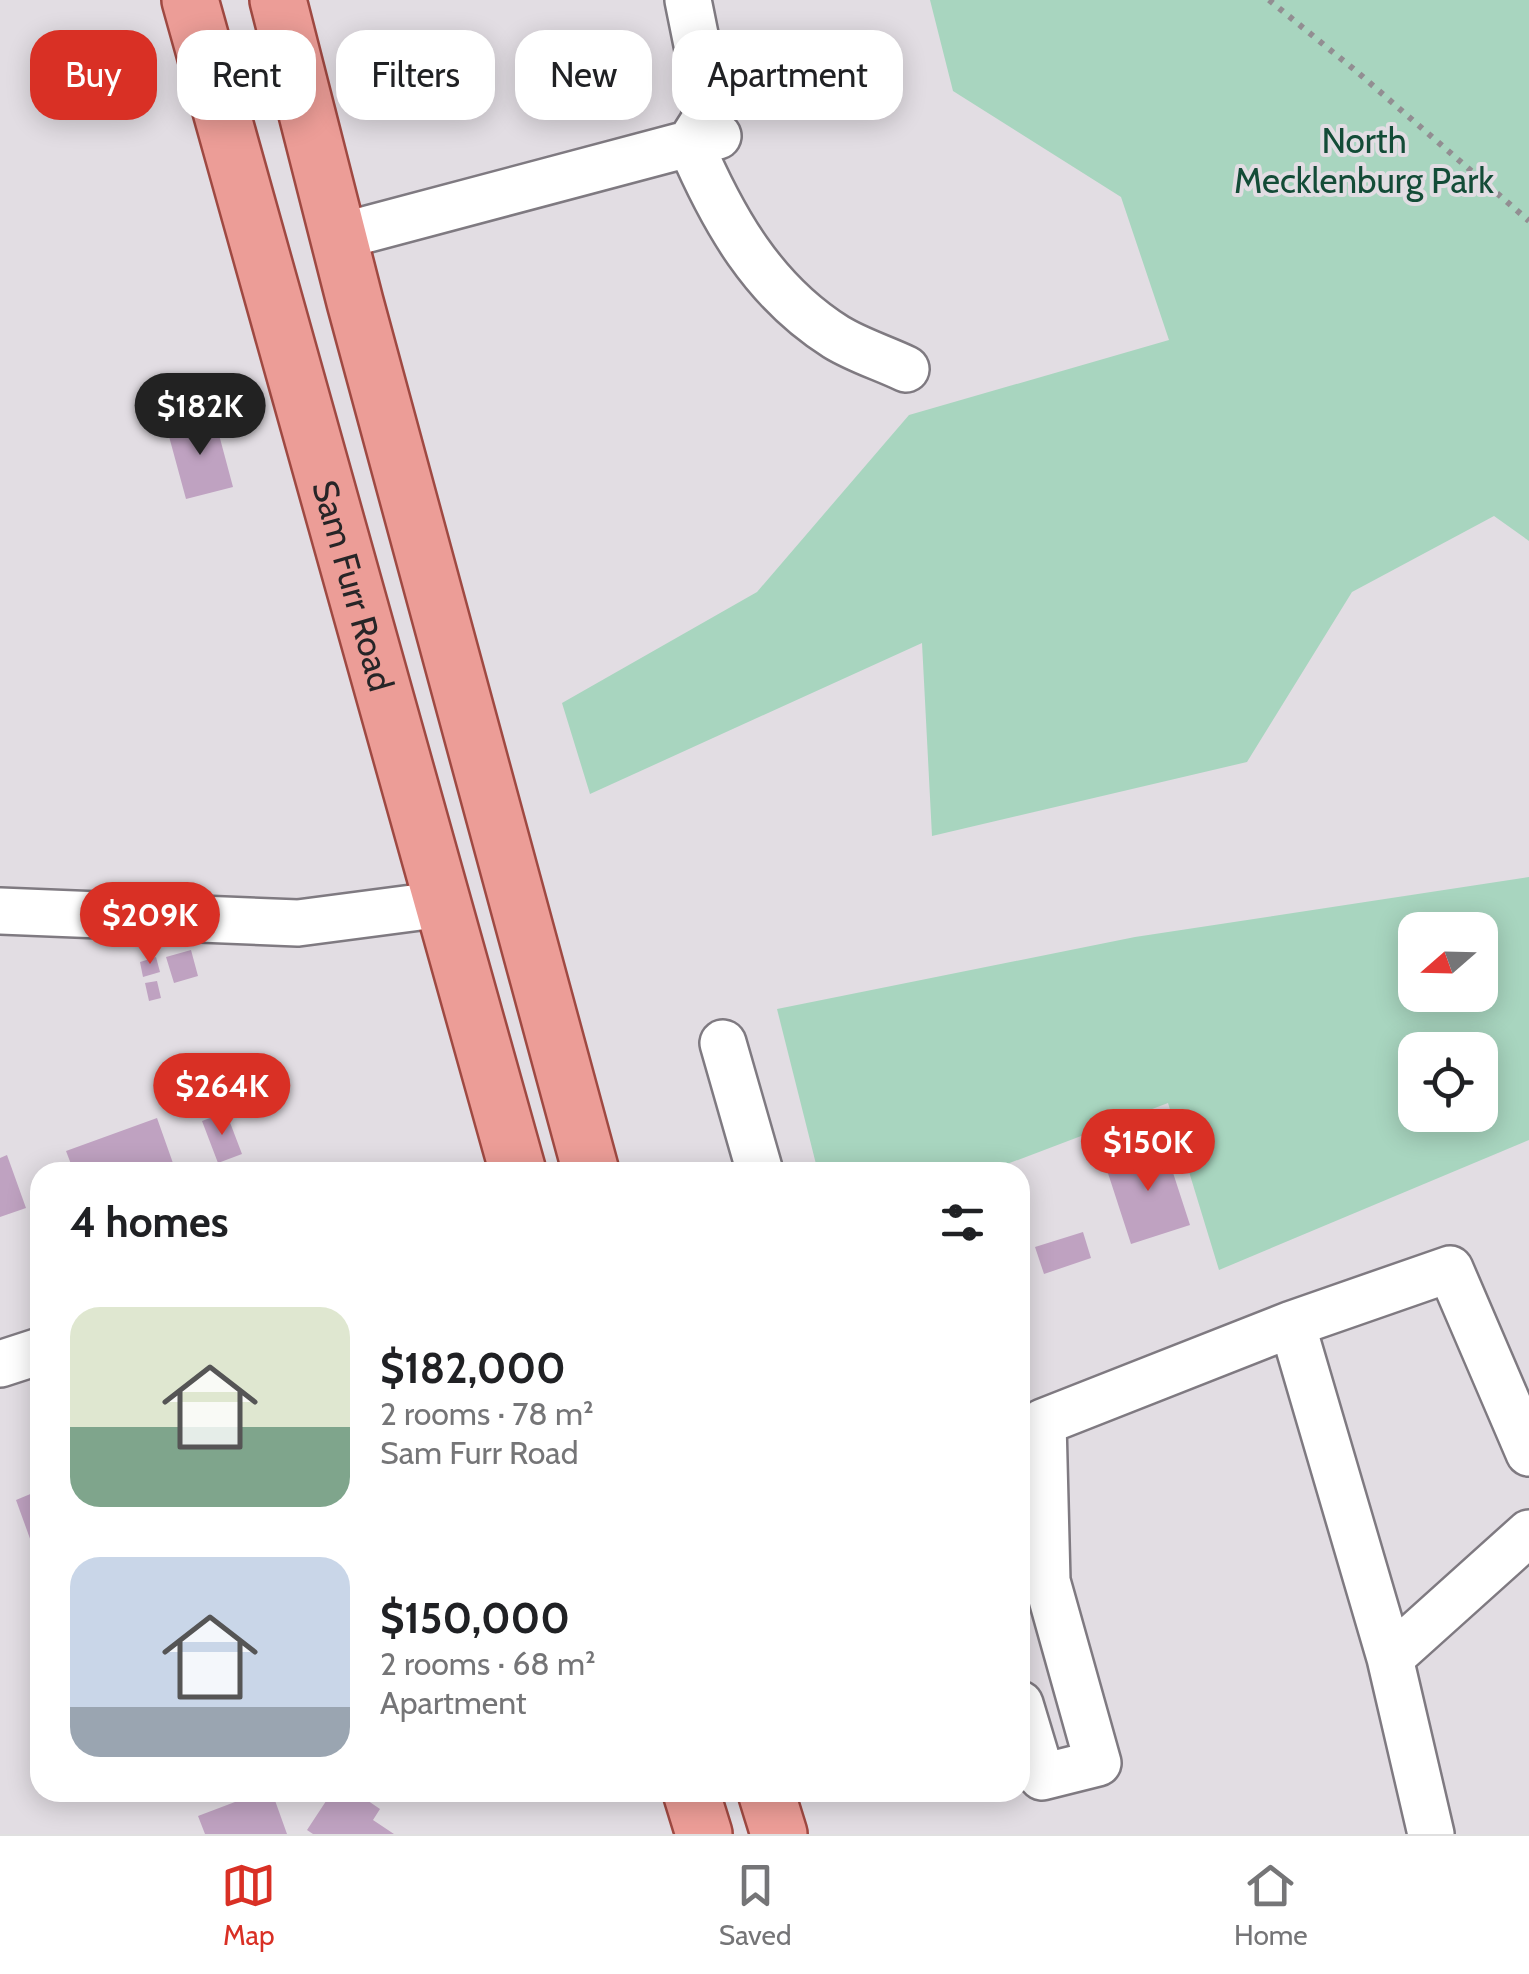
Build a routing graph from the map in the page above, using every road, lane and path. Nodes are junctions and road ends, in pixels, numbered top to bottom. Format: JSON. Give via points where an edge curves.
{"nodes":[{"id":1,"x":190,"y":0,"type":"edge"},
{"id":2,"x":278,"y":0,"type":"edge"},
{"id":3,"x":688,"y":0,"type":"edge"},
{"id":4,"x":1269,"y":0,"type":"edge"},
{"id":5,"x":711,"y":138,"type":"junction"},
{"id":6,"x":1529,"y":221,"type":"edge"},
{"id":7,"x":338,"y":237,"type":"junction"},
{"id":8,"x":906,"y":368,"type":"dead end"},
{"id":9,"x":443,"y":904,"type":"junction"},
{"id":10,"x":0,"y":911,"type":"edge"},
{"id":11,"x":722,"y":1043,"type":"dead end"},
{"id":12,"x":515,"y":1162,"type":"edge"},
{"id":13,"x":588,"y":1162,"type":"edge"},
{"id":14,"x":757,"y":1162,"type":"edge"},
{"id":15,"x":1292,"y":1324,"type":"junction"},
{"id":16,"x":30,"y":1354,"type":"edge"},
{"id":17,"x":0,"y":1364,"type":"edge"},
{"id":18,"x":1529,"y":1453,"type":"edge"},
{"id":19,"x":1529,"y":1533,"type":"edge"},
{"id":20,"x":1034,"y":1588,"type":"edge"},
{"id":21,"x":1390,"y":1658,"type":"junction"},
{"id":22,"x":1030,"y":1737,"type":"edge"},
{"id":23,"x":694,"y":1802,"type":"edge"},
{"id":24,"x":769,"y":1802,"type":"edge"},
{"id":25,"x":704,"y":1834,"type":"edge"},
{"id":26,"x":779,"y":1834,"type":"edge"},
{"id":27,"x":1431,"y":1834,"type":"edge"}],
"edges":[{"from":1,"to":9,"type":"main road","name":"Sam Furr Road"},
{"from":2,"to":7,"type":"main road","name":"Sam Furr Road"},
{"from":3,"to":5,"type":"street"},
{"from":4,"to":6,"type":"path"},
{"from":5,"to":7,"type":"street"},
{"from":5,"to":8,"type":"street","via":[[715,201],[776,290],[836,337]]},
{"from":7,"to":13,"type":"main road","name":"Sam Furr Road"},
{"from":9,"to":10,"type":"street","via":[[298,923]]},
{"from":9,"to":12,"type":"main road","name":"Sam Furr Road"},
{"from":11,"to":14,"type":"street"},
{"from":15,"to":18,"type":"street","via":[[1450,1270]]},
{"from":15,"to":20,"type":"street","via":[[1042,1422]]},
{"from":15,"to":21,"type":"street"},
{"from":16,"to":17,"type":"street"},
{"from":19,"to":21,"type":"street"},
{"from":20,"to":22,"type":"street","via":[[1098,1763],[1042,1777]]},
{"from":21,"to":27,"type":"street"},
{"from":23,"to":25,"type":"main road"},
{"from":24,"to":26,"type":"main road"}]}
